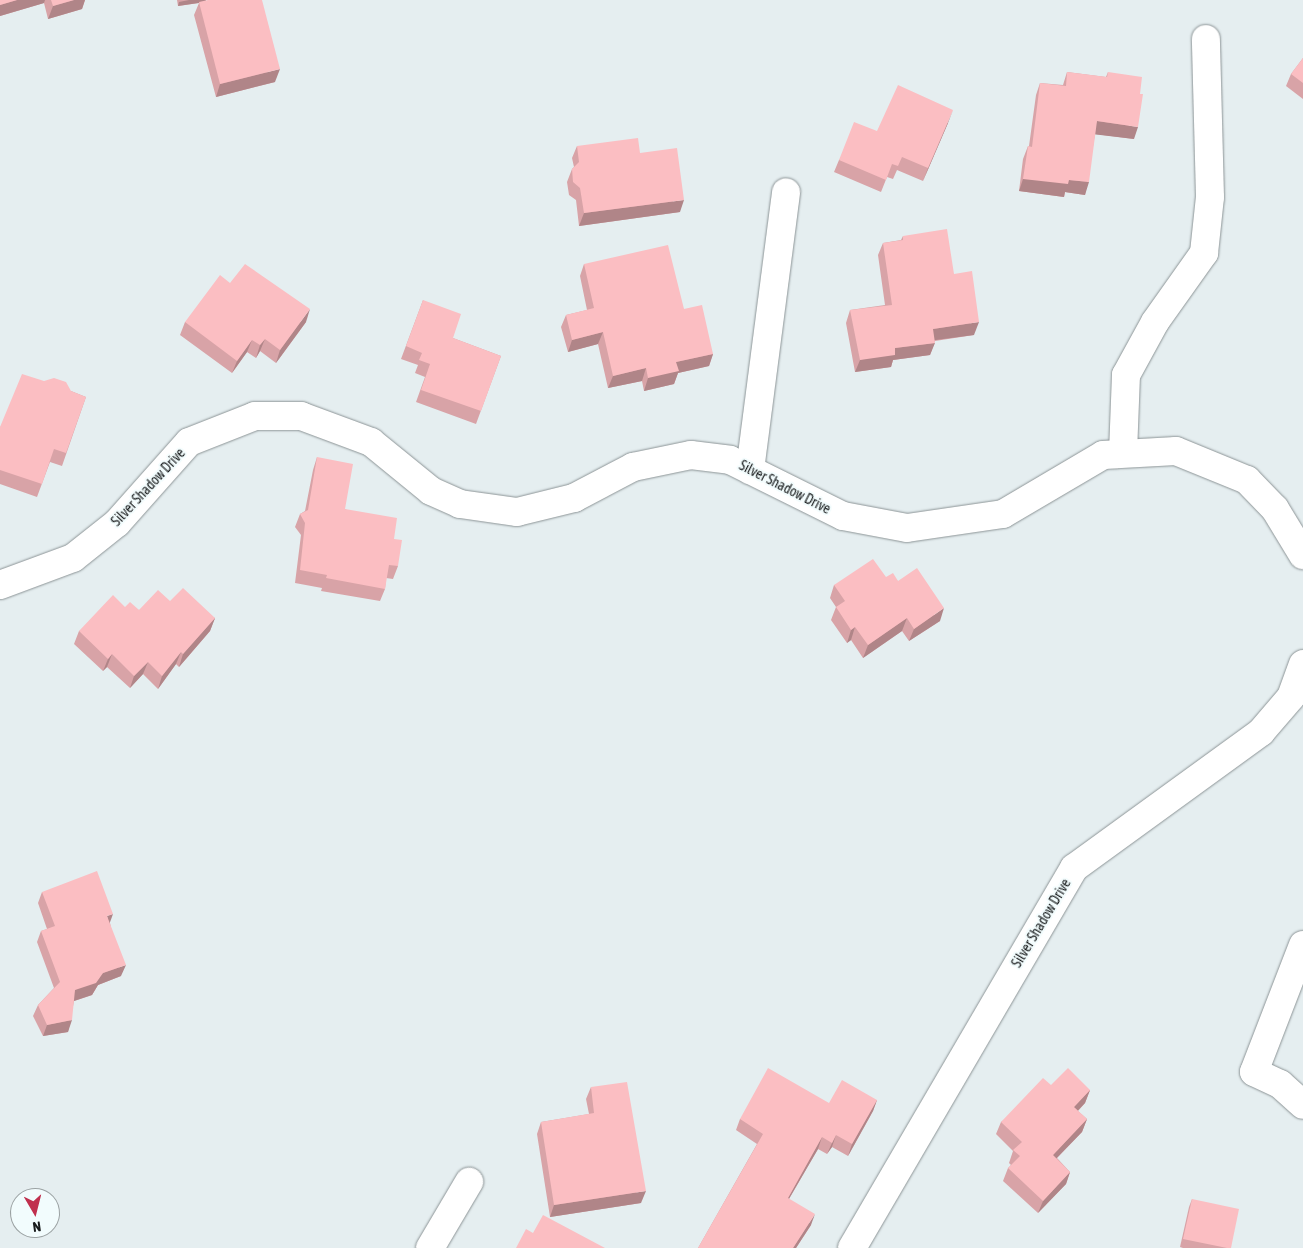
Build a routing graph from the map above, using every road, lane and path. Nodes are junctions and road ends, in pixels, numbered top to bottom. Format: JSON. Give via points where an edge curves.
{"nodes":[{"id":1,"x":1206,"y":39,"type":"dead end"},
{"id":2,"x":786,"y":192,"type":"dead end"},
{"id":3,"x":1123,"y":453,"type":"junction"},
{"id":4,"x":750,"y":470,"type":"junction"},
{"id":5,"x":1303,"y":555,"type":"edge"},
{"id":6,"x":0,"y":585,"type":"edge"},
{"id":7,"x":1303,"y":664,"type":"edge"},
{"id":8,"x":1303,"y":945,"type":"edge"},
{"id":9,"x":1303,"y":1105,"type":"edge"},
{"id":10,"x":469,"y":1182,"type":"dead end"},
{"id":11,"x":430,"y":1248,"type":"edge"},
{"id":12,"x":852,"y":1248,"type":"edge"}],
"edges":[{"from":1,"to":3,"type":"street","via":[[1210,197],[1204,253],[1155,322],[1126,375]]},
{"from":2,"to":4,"type":"street"},
{"from":3,"to":4,"type":"street","name":"Silver Shadow Drive","via":[[1103,454],[1003,514],[907,528],[843,516]]},
{"from":3,"to":5,"type":"street","name":"Silver Shadow Drive","via":[[1176,451],[1246,480],[1275,509]]},
{"from":4,"to":6,"type":"street","name":"Silver Shadow Drive","via":[[730,460],[691,455],[633,467],[574,498],[517,512],[460,504],[430,491],[371,442],[301,416],[256,416],[189,442],[117,523],[73,558]]},
{"from":7,"to":12,"type":"street","name":"Silver Shadow Drive","via":[[1291,697],[1261,732],[1074,868]]},
{"from":8,"to":9,"type":"street","via":[[1254,1072],[1280,1084]]},
{"from":10,"to":11,"type":"street"}]}
